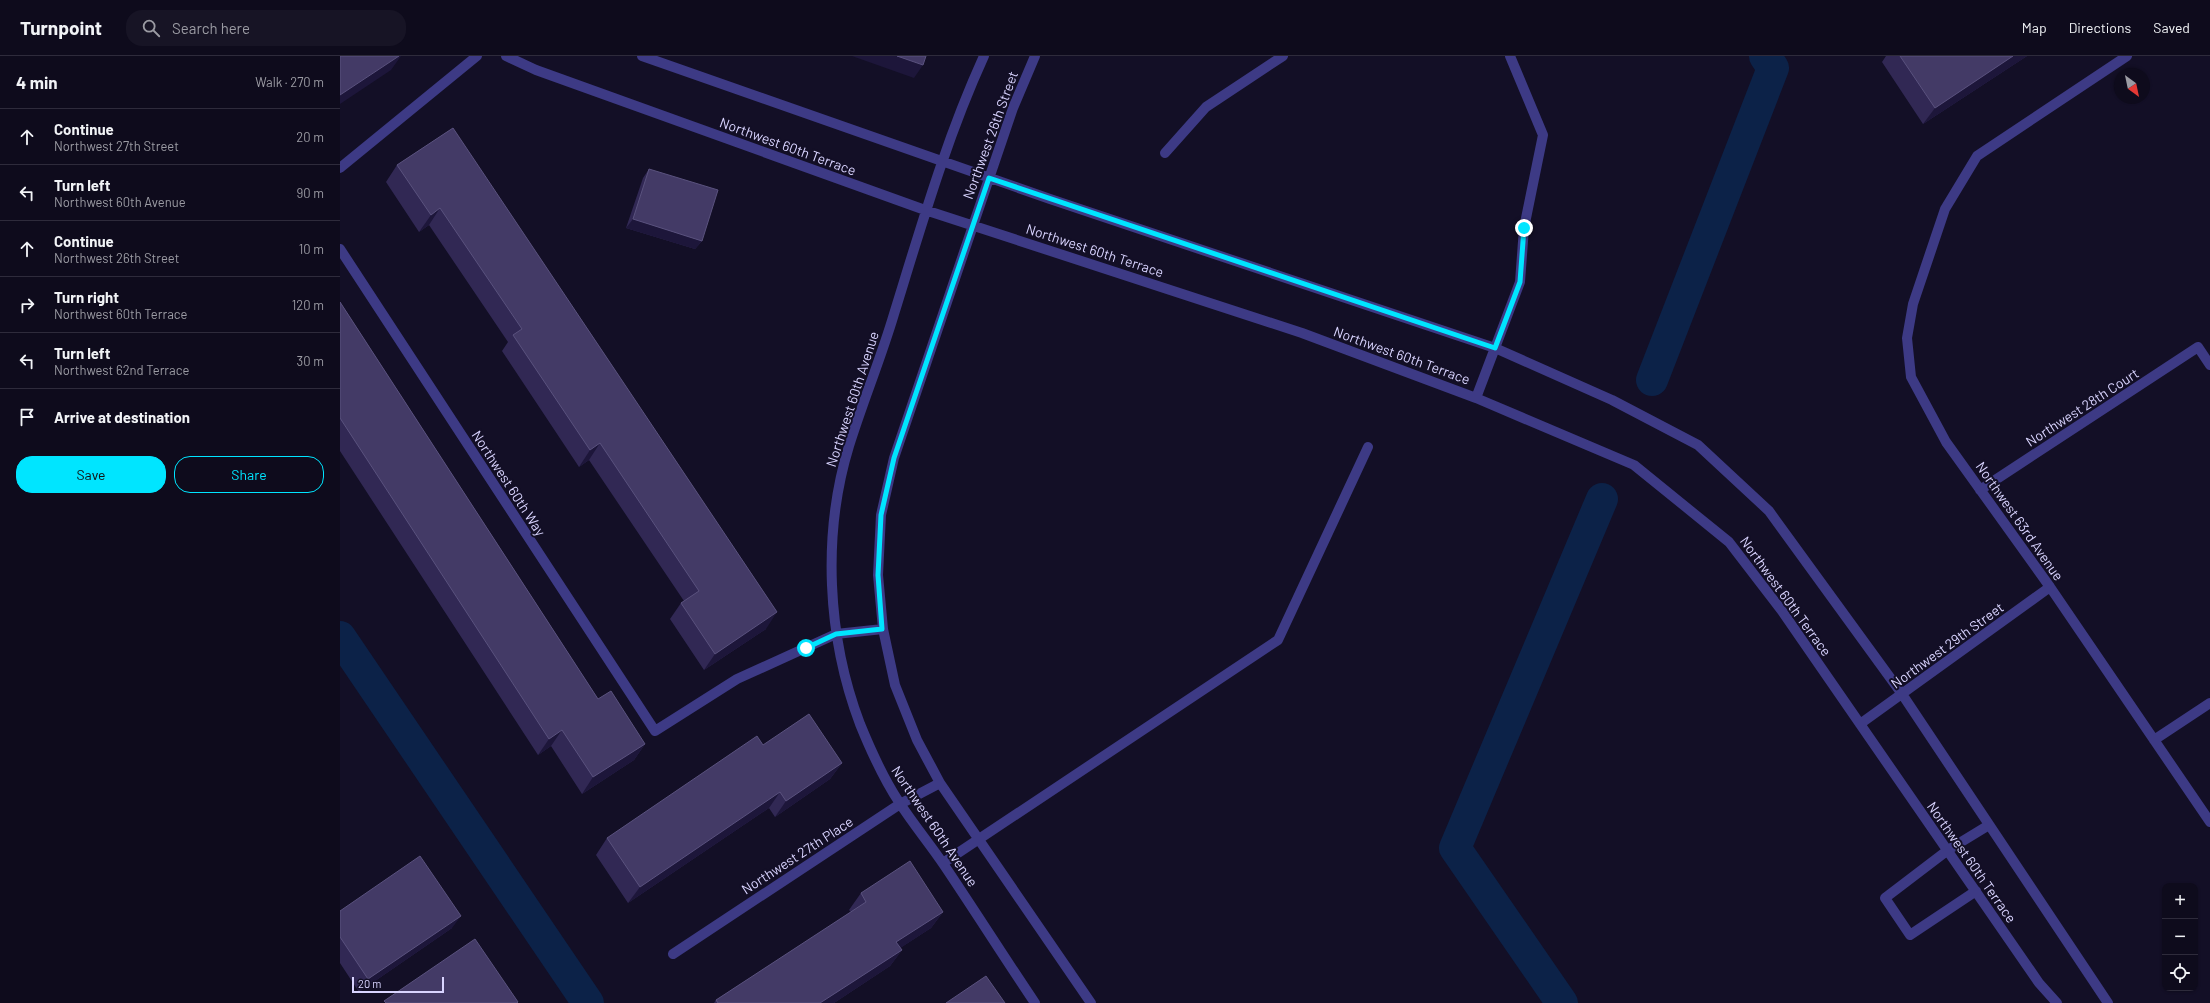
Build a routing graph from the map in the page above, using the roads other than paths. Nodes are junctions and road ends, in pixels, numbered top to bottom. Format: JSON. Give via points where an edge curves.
{"nodes":[{"id":1,"x":477,"y":56,"type":"edge"},
{"id":2,"x":506,"y":56,"type":"edge"},
{"id":3,"x":642,"y":56,"type":"edge"},
{"id":4,"x":984,"y":56,"type":"edge"},
{"id":5,"x":1035,"y":56,"type":"edge"},
{"id":6,"x":1283,"y":56,"type":"edge"},
{"id":7,"x":1510,"y":56,"type":"edge"},
{"id":8,"x":2127,"y":56,"type":"edge"},
{"id":9,"x":1165,"y":153,"type":"dead end"},
{"id":10,"x":941,"y":161,"type":"junction"},
{"id":11,"x":340,"y":168,"type":"edge"},
{"id":12,"x":989,"y":178,"type":"junction"},
{"id":13,"x":925,"y":210,"type":"junction"},
{"id":14,"x":973,"y":225,"type":"junction"},
{"id":15,"x":340,"y":249,"type":"edge"},
{"id":16,"x":1495,"y":348,"type":"junction"},
{"id":17,"x":2210,"y":365,"type":"edge"},
{"id":18,"x":1476,"y":398,"type":"junction"},
{"id":19,"x":1368,"y":447,"type":"dead end"},
{"id":20,"x":1980,"y":490,"type":"junction"},
{"id":21,"x":2050,"y":587,"type":"junction"},
{"id":22,"x":882,"y":629,"type":"junction"},
{"id":23,"x":836,"y":634,"type":"junction"},
{"id":24,"x":1902,"y":694,"type":"junction"},
{"id":25,"x":2210,"y":703,"type":"edge"},
{"id":26,"x":1860,"y":724,"type":"junction"},
{"id":27,"x":2154,"y":740,"type":"junction"},
{"id":28,"x":940,"y":783,"type":"junction"},
{"id":29,"x":900,"y":804,"type":"junction"},
{"id":30,"x":2210,"y":822,"type":"edge"},
{"id":31,"x":1989,"y":825,"type":"junction"},
{"id":32,"x":979,"y":838,"type":"junction"},
{"id":33,"x":1948,"y":850,"type":"junction"},
{"id":34,"x":943,"y":863,"type":"junction"},
{"id":35,"x":1976,"y":891,"type":"junction"},
{"id":36,"x":673,"y":954,"type":"dead end"},
{"id":37,"x":1035,"y":1003,"type":"edge"},
{"id":38,"x":1091,"y":1003,"type":"edge"},
{"id":39,"x":2056,"y":1003,"type":"edge"},
{"id":40,"x":2108,"y":1003,"type":"edge"}],
"edges":[{"from":1,"to":11,"type":"street"},
{"from":2,"to":13,"type":"street","name":"Northwest 60th Terrace","via":[[536,70]]},
{"from":3,"to":10,"type":"street"},
{"from":4,"to":10,"type":"street"},
{"from":5,"to":12,"type":"street","name":"Northwest 26th Street","via":[[1013,108]]},
{"from":6,"to":9,"type":"street","via":[[1206,107]]},
{"from":7,"to":16,"type":"street","via":[[1543,135],[1524,228],[1520,282]]},
{"from":8,"to":20,"type":"street","name":"Northwest 63rd Avenue","via":[[1977,156],[1945,209],[1913,304],[1907,338],[1911,377],[1946,442]]},
{"from":10,"to":12,"type":"street"},
{"from":10,"to":13,"type":"street"},
{"from":12,"to":14,"type":"street","name":"Northwest 26th Street"},
{"from":12,"to":16,"type":"street"},
{"from":13,"to":14,"type":"street","name":"Northwest 60th Terrace"},
{"from":13,"to":23,"type":"street","name":"Northwest 60th Avenue","via":[[894,316],[849,447],[836,502],[832,560]]},
{"from":14,"to":18,"type":"street","name":"Northwest 60th Terrace","via":[[1302,333]]},
{"from":14,"to":22,"type":"street","name":"Northwest 60th Avenue","via":[[894,458],[884,501],[878,575]]},
{"from":15,"to":23,"type":"street","name":"Northwest 60th Way","via":[[656,731],[737,679]]},
{"from":16,"to":18,"type":"street"},
{"from":16,"to":24,"type":"street","via":[[1612,400],[1698,445],[1770,511]]},
{"from":17,"to":20,"type":"street","name":"Northwest 28th Court","via":[[2198,347]]},
{"from":18,"to":26,"type":"street","name":"Northwest 60th Terrace","via":[[1634,465],[1729,542],[1782,611]]},
{"from":19,"to":32,"type":"street","via":[[1278,640]]},
{"from":20,"to":21,"type":"street","name":"Northwest 63rd Avenue"},
{"from":21,"to":24,"type":"street","name":"Northwest 29th Street"},
{"from":21,"to":27,"type":"street","name":"Northwest 63rd Avenue"},
{"from":22,"to":23,"type":"street"},
{"from":22,"to":28,"type":"street","name":"Northwest 60th Avenue","via":[[895,685],[917,740]]},
{"from":23,"to":29,"type":"street","name":"Northwest 60th Avenue","via":[[842,667],[860,723],[882,775]]},
{"from":24,"to":26,"type":"street","name":"Northwest 29th Street"},
{"from":24,"to":31,"type":"street"},
{"from":25,"to":27,"type":"street"},
{"from":26,"to":33,"type":"street","name":"Northwest 60th Terrace"},
{"from":27,"to":30,"type":"street","name":"Northwest 63rd Avenue"},
{"from":28,"to":29,"type":"street","name":"Northwest 27th Place"},
{"from":28,"to":32,"type":"street","name":"Northwest 60th Avenue"},
{"from":29,"to":34,"type":"street","name":"Northwest 60th Avenue"},
{"from":29,"to":36,"type":"street","name":"Northwest 27th Place"},
{"from":31,"to":33,"type":"street"},
{"from":31,"to":40,"type":"street"},
{"from":32,"to":34,"type":"street"},
{"from":32,"to":38,"type":"street","name":"Northwest 60th Avenue"},
{"from":33,"to":35,"type":"street","name":"Northwest 60th Terrace"},
{"from":33,"to":35,"type":"street","via":[[1885,898],[1910,935]]},
{"from":34,"to":37,"type":"street","name":"Northwest 60th Avenue"},
{"from":35,"to":39,"type":"street","name":"Northwest 60th Terrace","via":[[2039,983]]}]}
